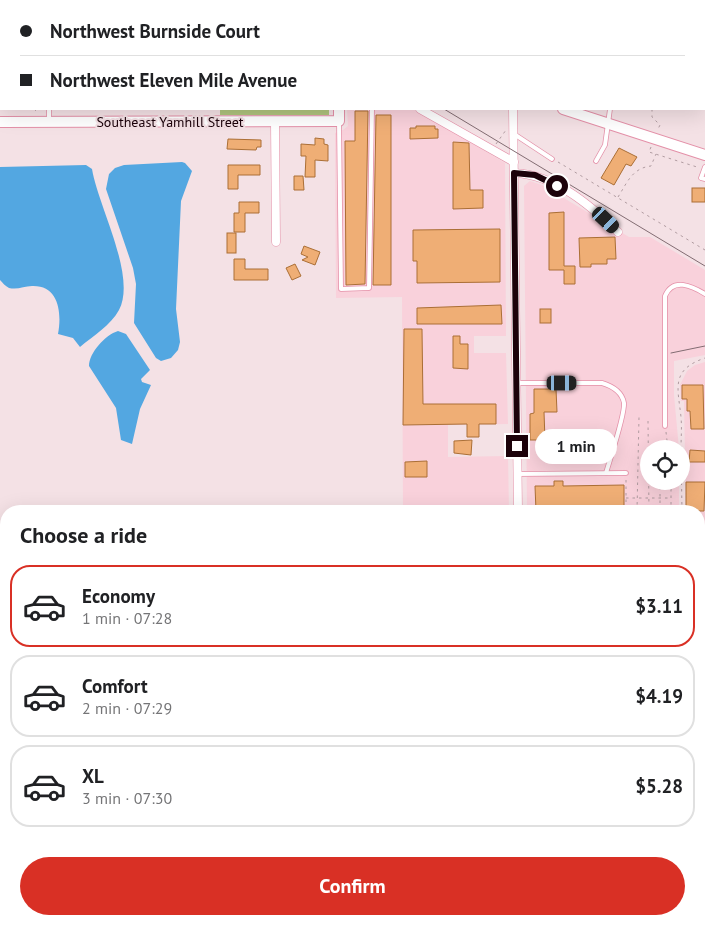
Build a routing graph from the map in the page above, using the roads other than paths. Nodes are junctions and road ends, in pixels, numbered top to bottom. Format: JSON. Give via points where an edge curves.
{"nodes":[{"id":1,"x":49,"y":110,"type":"edge"},
{"id":2,"x":340,"y":110,"type":"edge"},
{"id":3,"x":372,"y":110,"type":"edge"},
{"id":4,"x":422,"y":110,"type":"edge"},
{"id":5,"x":513,"y":110,"type":"edge"},
{"id":6,"x":569,"y":110,"type":"edge"},
{"id":7,"x":610,"y":110,"type":"edge"},
{"id":8,"x":340,"y":121,"type":"junction"},
{"id":9,"x":0,"y":122,"type":"edge"},
{"id":10,"x":49,"y":122,"type":"junction"},
{"id":11,"x":274,"y":122,"type":"junction"},
{"id":12,"x":608,"y":124,"type":"junction"},
{"id":13,"x":514,"y":134,"type":"junction"},
{"id":14,"x":705,"y":155,"type":"edge"},
{"id":15,"x":552,"y":158,"type":"road end"},
{"id":16,"x":596,"y":161,"type":"dead end"},
{"id":17,"x":514,"y":162,"type":"junction"},
{"id":18,"x":705,"y":167,"type":"edge"},
{"id":19,"x":514,"y":173,"type":"junction"},
{"id":20,"x":705,"y":179,"type":"edge"},
{"id":21,"x":618,"y":232,"type":"dead end"},
{"id":22,"x":276,"y":242,"type":"dead end"},
{"id":23,"x":705,"y":294,"type":"edge"},
{"id":24,"x":516,"y":383,"type":"junction"},
{"id":25,"x":665,"y":426,"type":"road end"},
{"id":26,"x":606,"y":473,"type":"junction"},
{"id":27,"x":626,"y":473,"type":"road end"},
{"id":28,"x":517,"y":474,"type":"junction"},
{"id":29,"x":518,"y":505,"type":"edge"}],
"edges":[{"from":1,"to":10,"type":"lane"},
{"from":2,"to":8,"type":"street"},
{"from":3,"to":8,"type":"lane","via":[[369,288],[341,289]]},
{"from":4,"to":17,"type":"street"},
{"from":5,"to":13,"type":"street"},
{"from":6,"to":12,"type":"street"},
{"from":7,"to":12,"type":"lane"},
{"from":8,"to":11,"type":"street","name":"Southeast Yamhill Street"},
{"from":9,"to":10,"type":"street","name":"Southeast Yamhill Street"},
{"from":10,"to":11,"type":"street","name":"Southeast Yamhill Street"},
{"from":11,"to":22,"type":"street"},
{"from":12,"to":14,"type":"street"},
{"from":12,"to":16,"type":"lane","via":[[605,145]]},
{"from":13,"to":15,"type":"lane"},
{"from":13,"to":17,"type":"street"},
{"from":17,"to":19,"type":"street"},
{"from":18,"to":20,"type":"lane","via":[[701,178]]},
{"from":19,"to":21,"type":"street","via":[[541,177],[594,209]]},
{"from":19,"to":24,"type":"street"},
{"from":23,"to":25,"type":"lane","via":[[681,284],[670,289],[665,296]]},
{"from":24,"to":26,"type":"lane","via":[[602,383],[614,388],[620,394],[624,407]]},
{"from":24,"to":28,"type":"street"},
{"from":26,"to":27,"type":"lane"},
{"from":26,"to":28,"type":"lane"},
{"from":28,"to":29,"type":"street"}]}
